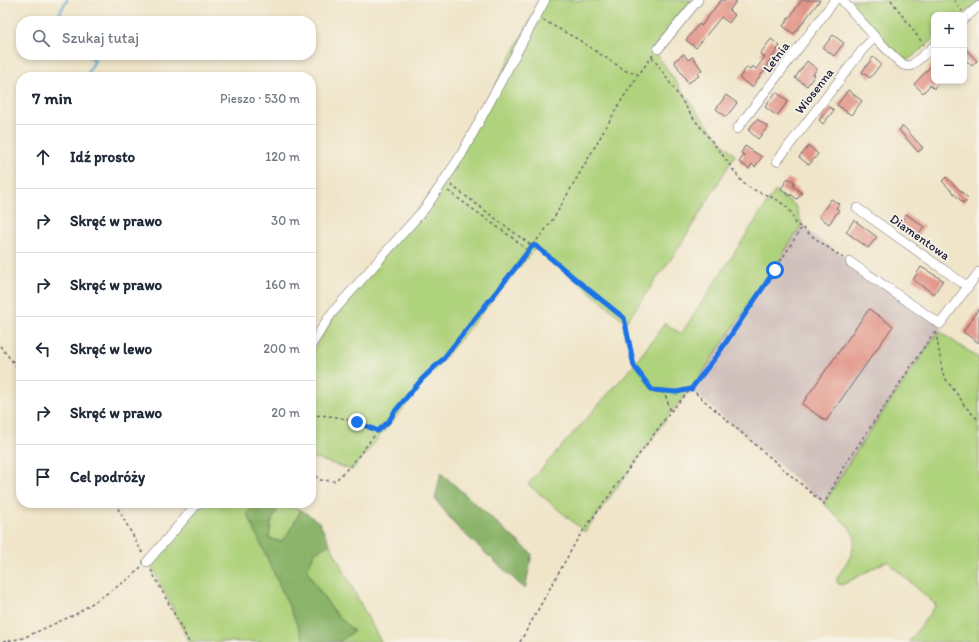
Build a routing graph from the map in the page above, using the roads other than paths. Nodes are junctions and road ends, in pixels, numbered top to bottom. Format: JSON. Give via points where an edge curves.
{"nodes":[{"id":1,"x":545,"y":0,"type":"edge"},
{"id":2,"x":698,"y":0,"type":"edge"},
{"id":3,"x":835,"y":0,"type":"edge"},
{"id":4,"x":842,"y":0,"type":"edge"},
{"id":5,"x":979,"y":6,"type":"edge"},
{"id":6,"x":967,"y":16,"type":"edge"},
{"id":7,"x":875,"y":37,"type":"junction"},
{"id":8,"x":931,"y":48,"type":"edge"},
{"id":9,"x":655,"y":53,"type":"road end"},
{"id":10,"x":737,"y":129,"type":"dead end"},
{"id":11,"x":776,"y":162,"type":"dead end"},
{"id":12,"x":857,"y":208,"type":"dead end"},
{"id":13,"x":850,"y":262,"type":"road end"},
{"id":14,"x":978,"y":275,"type":"edge"},
{"id":15,"x":968,"y":287,"type":"junction"},
{"id":16,"x":316,"y":337,"type":"edge"},
{"id":17,"x":194,"y":508,"type":"edge"},
{"id":18,"x":147,"y":562,"type":"road end"}],
"edges":[{"from":1,"to":16,"type":"street","via":[[461,155],[443,183],[426,207],[331,314]]},
{"from":2,"to":9,"type":"street"},
{"from":3,"to":10,"type":"street","name":"Letnia"},
{"from":4,"to":7,"type":"street"},
{"from":5,"to":6,"type":"street"},
{"from":7,"to":8,"type":"street","via":[[906,66],[912,65]]},
{"from":7,"to":11,"type":"street","name":"Wiosenna"},
{"from":12,"to":15,"type":"street","name":"Diamentowa"},
{"from":13,"to":15,"type":"street","via":[[940,324]]},
{"from":14,"to":15,"type":"street"},
{"from":17,"to":18,"type":"street"}]}
